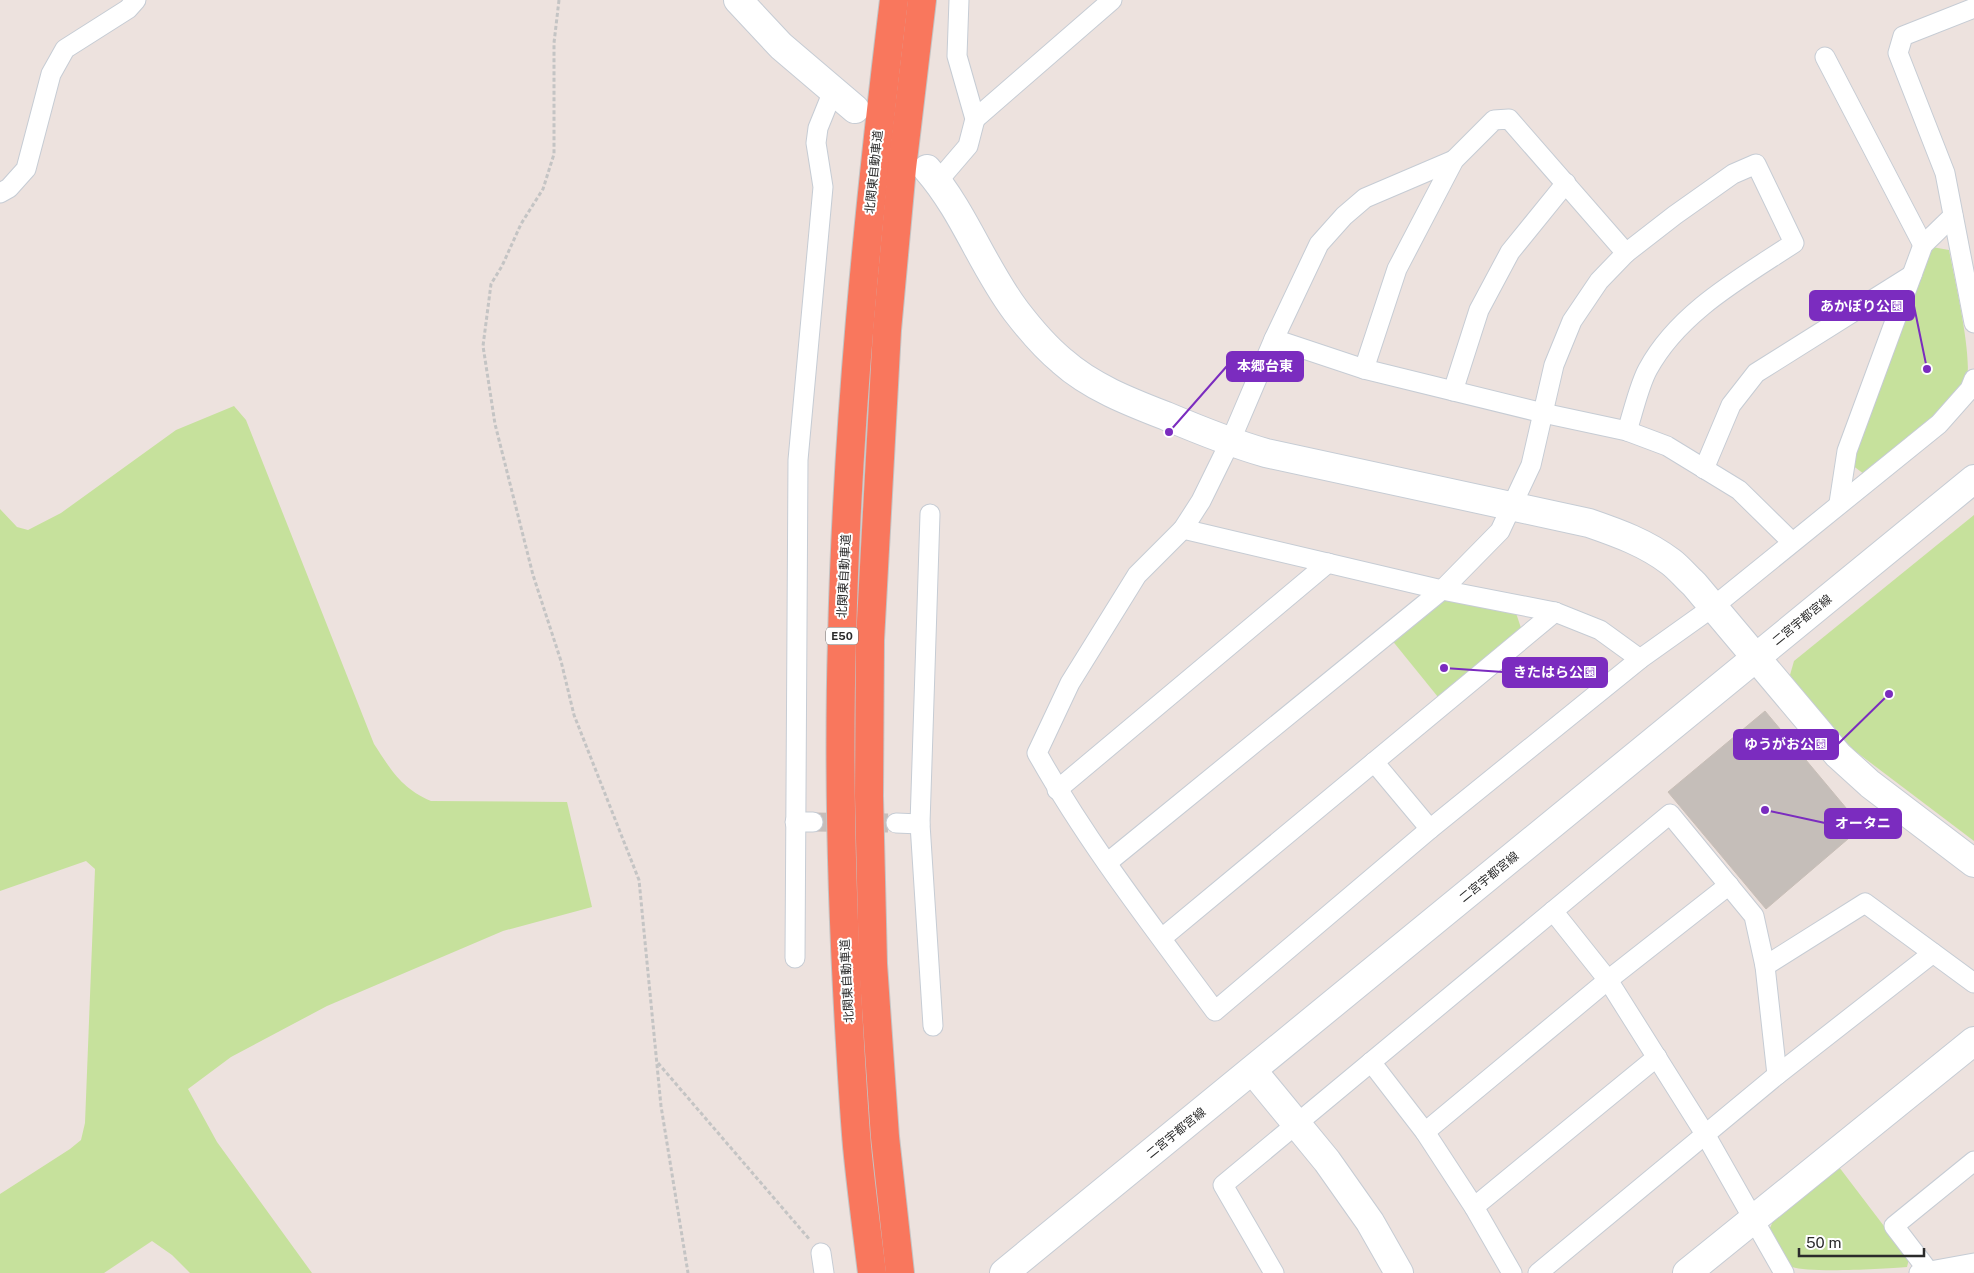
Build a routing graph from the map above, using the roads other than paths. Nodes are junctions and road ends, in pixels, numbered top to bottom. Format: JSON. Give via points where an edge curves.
{"nodes":[{"id":1,"x":136,"y":0,"type":"edge"},
{"id":2,"x":738,"y":0,"type":"edge"},
{"id":3,"x":894,"y":0,"type":"edge"},
{"id":4,"x":922,"y":0,"type":"edge"},
{"id":5,"x":959,"y":0,"type":"edge"},
{"id":6,"x":1112,"y":0,"type":"edge"},
{"id":7,"x":1974,"y":8,"type":"edge"},
{"id":8,"x":1825,"y":57,"type":"dead end"},
{"id":9,"x":833,"y":92,"type":"junction"},
{"id":10,"x":855,"y":109,"type":"dead end"},
{"id":11,"x":975,"y":119,"type":"junction"},
{"id":12,"x":1454,"y":160,"type":"junction"},
{"id":13,"x":932,"y":175,"type":"joint"},
{"id":14,"x":1566,"y":183,"type":"junction"},
{"id":15,"x":0,"y":193,"type":"edge"},
{"id":16,"x":1953,"y":216,"type":"junction"},
{"id":17,"x":1923,"y":245,"type":"junction"},
{"id":18,"x":1626,"y":253,"type":"junction"},
{"id":19,"x":1912,"y":275,"type":"junction"},
{"id":20,"x":1974,"y":323,"type":"edge"},
{"id":21,"x":1274,"y":339,"type":"junction"},
{"id":22,"x":1364,"y":369,"type":"junction"},
{"id":23,"x":1974,"y":379,"type":"edge"},
{"id":24,"x":1453,"y":390,"type":"junction"},
{"id":25,"x":1543,"y":413,"type":"junction"},
{"id":26,"x":1627,"y":431,"type":"junction"},
{"id":27,"x":1230,"y":442,"type":"junction"},
{"id":28,"x":1704,"y":469,"type":"junction"},
{"id":29,"x":1974,"y":479,"type":"edge"},
{"id":30,"x":1839,"y":503,"type":"junction"},
{"id":31,"x":1513,"y":506,"type":"junction"},
{"id":32,"x":930,"y":514,"type":"dead end"},
{"id":33,"x":1182,"y":529,"type":"junction"},
{"id":34,"x":1792,"y":542,"type":"junction"},
{"id":35,"x":1328,"y":563,"type":"junction"},
{"id":36,"x":1442,"y":590,"type":"junction"},
{"id":37,"x":1713,"y":607,"type":"junction"},
{"id":38,"x":1555,"y":612,"type":"junction"},
{"id":39,"x":1756,"y":658,"type":"junction"},
{"id":40,"x":1640,"y":660,"type":"junction"},
{"id":41,"x":1374,"y":762,"type":"junction"},
{"id":42,"x":1057,"y":790,"type":"junction"},
{"id":43,"x":896,"y":823,"type":"tunnel mouth"},
{"id":44,"x":920,"y":824,"type":"junction"},
{"id":45,"x":1430,"y":829,"type":"junction"},
{"id":46,"x":1107,"y":863,"type":"junction"},
{"id":47,"x":1974,"y":863,"type":"edge"},
{"id":48,"x":1728,"y":885,"type":"junction"},
{"id":49,"x":1553,"y":911,"type":"junction"},
{"id":50,"x":1162,"y":938,"type":"junction"},
{"id":51,"x":1933,"y":952,"type":"junction"},
{"id":52,"x":795,"y":958,"type":"dead end"},
{"id":53,"x":1765,"y":966,"type":"junction"},
{"id":54,"x":1608,"y":980,"type":"junction"},
{"id":55,"x":1974,"y":983,"type":"edge"},
{"id":56,"x":933,"y":1026,"type":"dead end"},
{"id":57,"x":1974,"y":1041,"type":"edge"},
{"id":58,"x":1657,"y":1057,"type":"junction"},
{"id":59,"x":1371,"y":1062,"type":"junction"},
{"id":60,"x":1253,"y":1071,"type":"junction"},
{"id":61,"x":1777,"y":1075,"type":"junction"},
{"id":62,"x":1296,"y":1124,"type":"junction"},
{"id":63,"x":1425,"y":1132,"type":"junction"},
{"id":64,"x":1705,"y":1134,"type":"junction"},
{"id":65,"x":1974,"y":1161,"type":"edge"},
{"id":66,"x":1474,"y":1207,"type":"junction"},
{"id":67,"x":1752,"y":1218,"type":"junction"},
{"id":68,"x":821,"y":1253,"type":"road end"},
{"id":69,"x":1974,"y":1264,"type":"edge"},
{"id":70,"x":824,"y":1273,"type":"edge"},
{"id":71,"x":872,"y":1273,"type":"edge"},
{"id":72,"x":900,"y":1273,"type":"edge"},
{"id":73,"x":1004,"y":1273,"type":"edge"},
{"id":74,"x":1274,"y":1273,"type":"edge"},
{"id":75,"x":1399,"y":1273,"type":"edge"},
{"id":76,"x":1512,"y":1273,"type":"edge"},
{"id":77,"x":1538,"y":1273,"type":"edge"},
{"id":78,"x":1687,"y":1273,"type":"edge"},
{"id":79,"x":1784,"y":1273,"type":"edge"},
{"id":80,"x":1926,"y":1273,"type":"edge"}],
"edges":[{"from":1,"to":15,"type":"street","via":[[128,10],[65,49],[51,74],[26,169]]},
{"from":2,"to":9,"type":"street","via":[[781,46]]},
{"from":3,"to":71,"type":"highway","name":"北関東自動車道","number":"E50","via":[[859,324],[842,640],[841,804],[845,964],[857,1145]]},
{"from":4,"to":72,"type":"highway","number":"E50","via":[[887,330],[870,640],[873,964],[885,1137]]},
{"from":5,"to":11,"type":"street","via":[[957,56]]},
{"from":6,"to":11,"type":"street"},
{"from":7,"to":16,"type":"street","via":[[1903,36],[1898,53],[1945,174]]},
{"from":8,"to":17,"type":"street"},
{"from":9,"to":10,"type":"street"},
{"from":9,"to":52,"type":"street","via":[[818,128],[816,143],[823,187],[798,460],[804,822]]},
{"from":11,"to":13,"type":"street","via":[[968,146]]},
{"from":12,"to":14,"type":"street","via":[[1494,120],[1509,119]]},
{"from":12,"to":21,"type":"street","via":[[1365,198],[1344,216],[1319,244]]},
{"from":12,"to":22,"type":"street","via":[[1398,268]]},
{"from":13,"to":27,"type":"street","via":[[958,212],[1015,310],[1062,362],[1113,394]]},
{"from":14,"to":18,"type":"street"},
{"from":14,"to":24,"type":"street","via":[[1510,252],[1483,301]]},
{"from":16,"to":17,"type":"street"},
{"from":16,"to":20,"type":"street"},
{"from":17,"to":19,"type":"street"},
{"from":18,"to":25,"type":"street","via":[[1599,281],[1572,321],[1554,365]]},
{"from":18,"to":26,"type":"street","via":[[1733,174],[1756,164],[1794,243],[1717,294],[1674,332],[1647,370]]},
{"from":19,"to":28,"type":"street","via":[[1756,373],[1731,405]]},
{"from":19,"to":30,"type":"street","via":[[1846,451]]},
{"from":21,"to":22,"type":"street"},
{"from":21,"to":27,"type":"street"},
{"from":22,"to":24,"type":"street"},
{"from":23,"to":30,"type":"street","via":[[1970,389],[1939,424]]},
{"from":24,"to":25,"type":"street"},
{"from":25,"to":26,"type":"street"},
{"from":25,"to":31,"type":"street","via":[[1531,465]]},
{"from":26,"to":28,"type":"street","via":[[1667,446]]},
{"from":27,"to":31,"type":"street","via":[[1266,453]]},
{"from":27,"to":33,"type":"street","via":[[1201,501]]},
{"from":28,"to":34,"type":"street","via":[[1739,490]]},
{"from":29,"to":39,"type":"street","name":"二宮宇都宮線"},
{"from":30,"to":34,"type":"street"},
{"from":31,"to":36,"type":"street","via":[[1500,531]]},
{"from":31,"to":37,"type":"street","via":[[1589,523],[1652,549],[1672,563]]},
{"from":32,"to":44,"type":"street"},
{"from":33,"to":35,"type":"street"},
{"from":33,"to":42,"type":"street","via":[[1137,575],[1070,682],[1036,753]]},
{"from":34,"to":37,"type":"street"},
{"from":35,"to":36,"type":"street"},
{"from":35,"to":42,"type":"street"},
{"from":36,"to":38,"type":"street"},
{"from":36,"to":46,"type":"street"},
{"from":37,"to":39,"type":"street"},
{"from":37,"to":40,"type":"street"},
{"from":38,"to":40,"type":"street","via":[[1600,630]]},
{"from":38,"to":41,"type":"street"},
{"from":39,"to":47,"type":"street","via":[[1838,755],[1870,784]]},
{"from":39,"to":60,"type":"street","name":"二宮宇都宮線"},
{"from":40,"to":45,"type":"street"},
{"from":41,"to":45,"type":"street"},
{"from":41,"to":50,"type":"street"},
{"from":42,"to":46,"type":"street"},
{"from":43,"to":44,"type":"street"},
{"from":44,"to":56,"type":"street"},
{"from":45,"to":50,"type":"street","via":[[1215,1011]]},
{"from":46,"to":50,"type":"street"},
{"from":48,"to":49,"type":"street","via":[[1670,814]]},
{"from":48,"to":53,"type":"street","via":[[1754,916]]},
{"from":48,"to":54,"type":"street"},
{"from":49,"to":54,"type":"street"},
{"from":49,"to":59,"type":"street"},
{"from":51,"to":53,"type":"street","via":[[1865,903]]},
{"from":51,"to":55,"type":"street"},
{"from":51,"to":61,"type":"street"},
{"from":53,"to":61,"type":"street"},
{"from":54,"to":58,"type":"street"},
{"from":54,"to":63,"type":"street"},
{"from":57,"to":67,"type":"street"},
{"from":58,"to":64,"type":"street"},
{"from":58,"to":66,"type":"street"},
{"from":59,"to":62,"type":"street"},
{"from":59,"to":63,"type":"street"},
{"from":60,"to":62,"type":"street"},
{"from":60,"to":73,"type":"street","name":"二宮宇都宮線"},
{"from":61,"to":64,"type":"street"},
{"from":62,"to":74,"type":"street","via":[[1223,1185]]},
{"from":62,"to":75,"type":"street","via":[[1327,1160],[1370,1222]]},
{"from":63,"to":66,"type":"street"},
{"from":64,"to":67,"type":"street"},
{"from":64,"to":77,"type":"street"},
{"from":65,"to":80,"type":"street","via":[[1894,1226]]},
{"from":66,"to":76,"type":"street"},
{"from":67,"to":78,"type":"street"},
{"from":67,"to":79,"type":"street"},
{"from":68,"to":70,"type":"street"},
{"from":69,"to":80,"type":"street"}]}
